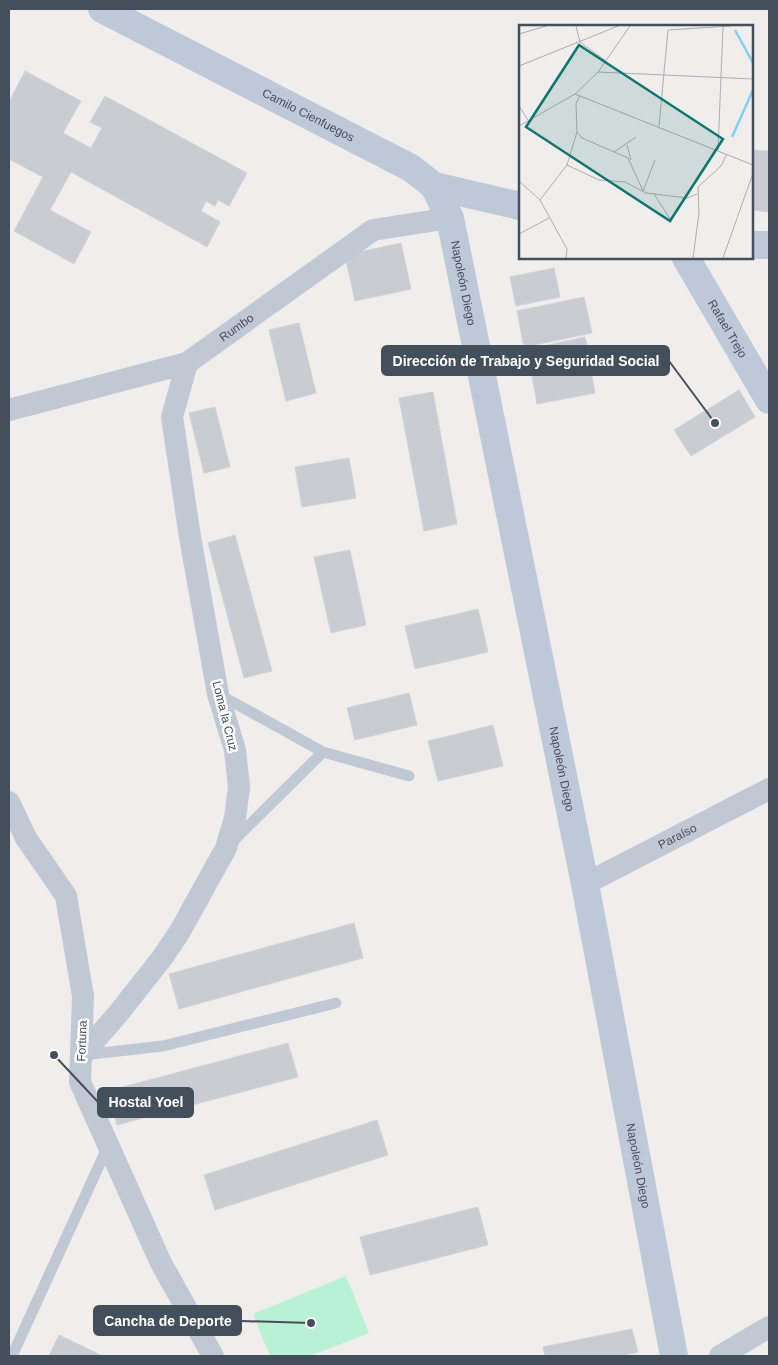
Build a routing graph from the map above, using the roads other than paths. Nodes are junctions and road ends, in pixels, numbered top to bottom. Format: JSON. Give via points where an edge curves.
{"nodes":[{"id":1,"x":102,"y":9,"type":"edge"},
{"id":2,"x":434,"y":186,"type":"junction"},
{"id":3,"x":519,"y":206,"type":"edge"},
{"id":4,"x":450,"y":218,"type":"junction"},
{"id":5,"x":753,"y":245,"type":"edge"},
{"id":6,"x":769,"y":245,"type":"edge"},
{"id":7,"x":687,"y":259,"type":"edge"},
{"id":8,"x":187,"y":363,"type":"junction"},
{"id":9,"x":769,"y":400,"type":"edge"},
{"id":10,"x":9,"y":410,"type":"edge"},
{"id":11,"x":218,"y":694,"type":"junction"},
{"id":12,"x":323,"y":752,"type":"junction"},
{"id":13,"x":409,"y":776,"type":"dead end"},
{"id":14,"x":769,"y":789,"type":"edge"},
{"id":15,"x":9,"y":802,"type":"edge"},
{"id":16,"x":226,"y":848,"type":"junction"},
{"id":17,"x":584,"y":884,"type":"junction"},
{"id":18,"x":336,"y":1003,"type":"dead end"},
{"id":19,"x":81,"y":1056,"type":"junction"},
{"id":20,"x":109,"y":1144,"type":"junction"},
{"id":21,"x":769,"y":1327,"type":"edge"},
{"id":22,"x":12,"y":1356,"type":"edge"},
{"id":23,"x":213,"y":1356,"type":"edge"},
{"id":24,"x":674,"y":1356,"type":"edge"},
{"id":25,"x":720,"y":1356,"type":"edge"}],
"edges":[{"from":1,"to":2,"type":"main road","name":"Camilo Cienfuegos","via":[[411,168]]},
{"from":2,"to":3,"type":"main road","name":"Camilo Cienfuegos"},
{"from":2,"to":4,"type":"main road","name":"Napoleón Diego"},
{"from":4,"to":8,"type":"street","name":"Rumbo","via":[[373,230]]},
{"from":4,"to":17,"type":"main road","name":"Napoleón Diego"},
{"from":5,"to":6,"type":"main road"},
{"from":7,"to":9,"type":"main road","name":"Rafael Trejo"},
{"from":8,"to":10,"type":"street","name":"Rumbo"},
{"from":8,"to":11,"type":"street","name":"Loma la Cruz","via":[[172,417]]},
{"from":11,"to":12,"type":"lane"},
{"from":11,"to":16,"type":"street","name":"Loma la Cruz","via":[[235,750],[239,787],[236,818]]},
{"from":12,"to":13,"type":"lane"},
{"from":12,"to":16,"type":"lane"},
{"from":14,"to":17,"type":"street","name":"Paraíso"},
{"from":15,"to":19,"type":"street","name":"Fortuna","via":[[26,838],[66,896],[83,996]]},
{"from":16,"to":19,"type":"street","name":"Loma la Cruz","via":[[194,908],[162,958]]},
{"from":17,"to":24,"type":"main road","name":"Napoleón Diego"},
{"from":18,"to":19,"type":"lane","via":[[163,1046]]},
{"from":19,"to":20,"type":"street","name":"Fortuna","via":[[80,1082]]},
{"from":20,"to":22,"type":"lane"},
{"from":20,"to":23,"type":"street","name":"Fortuna","via":[[161,1263]]},
{"from":21,"to":25,"type":"street"}]}
